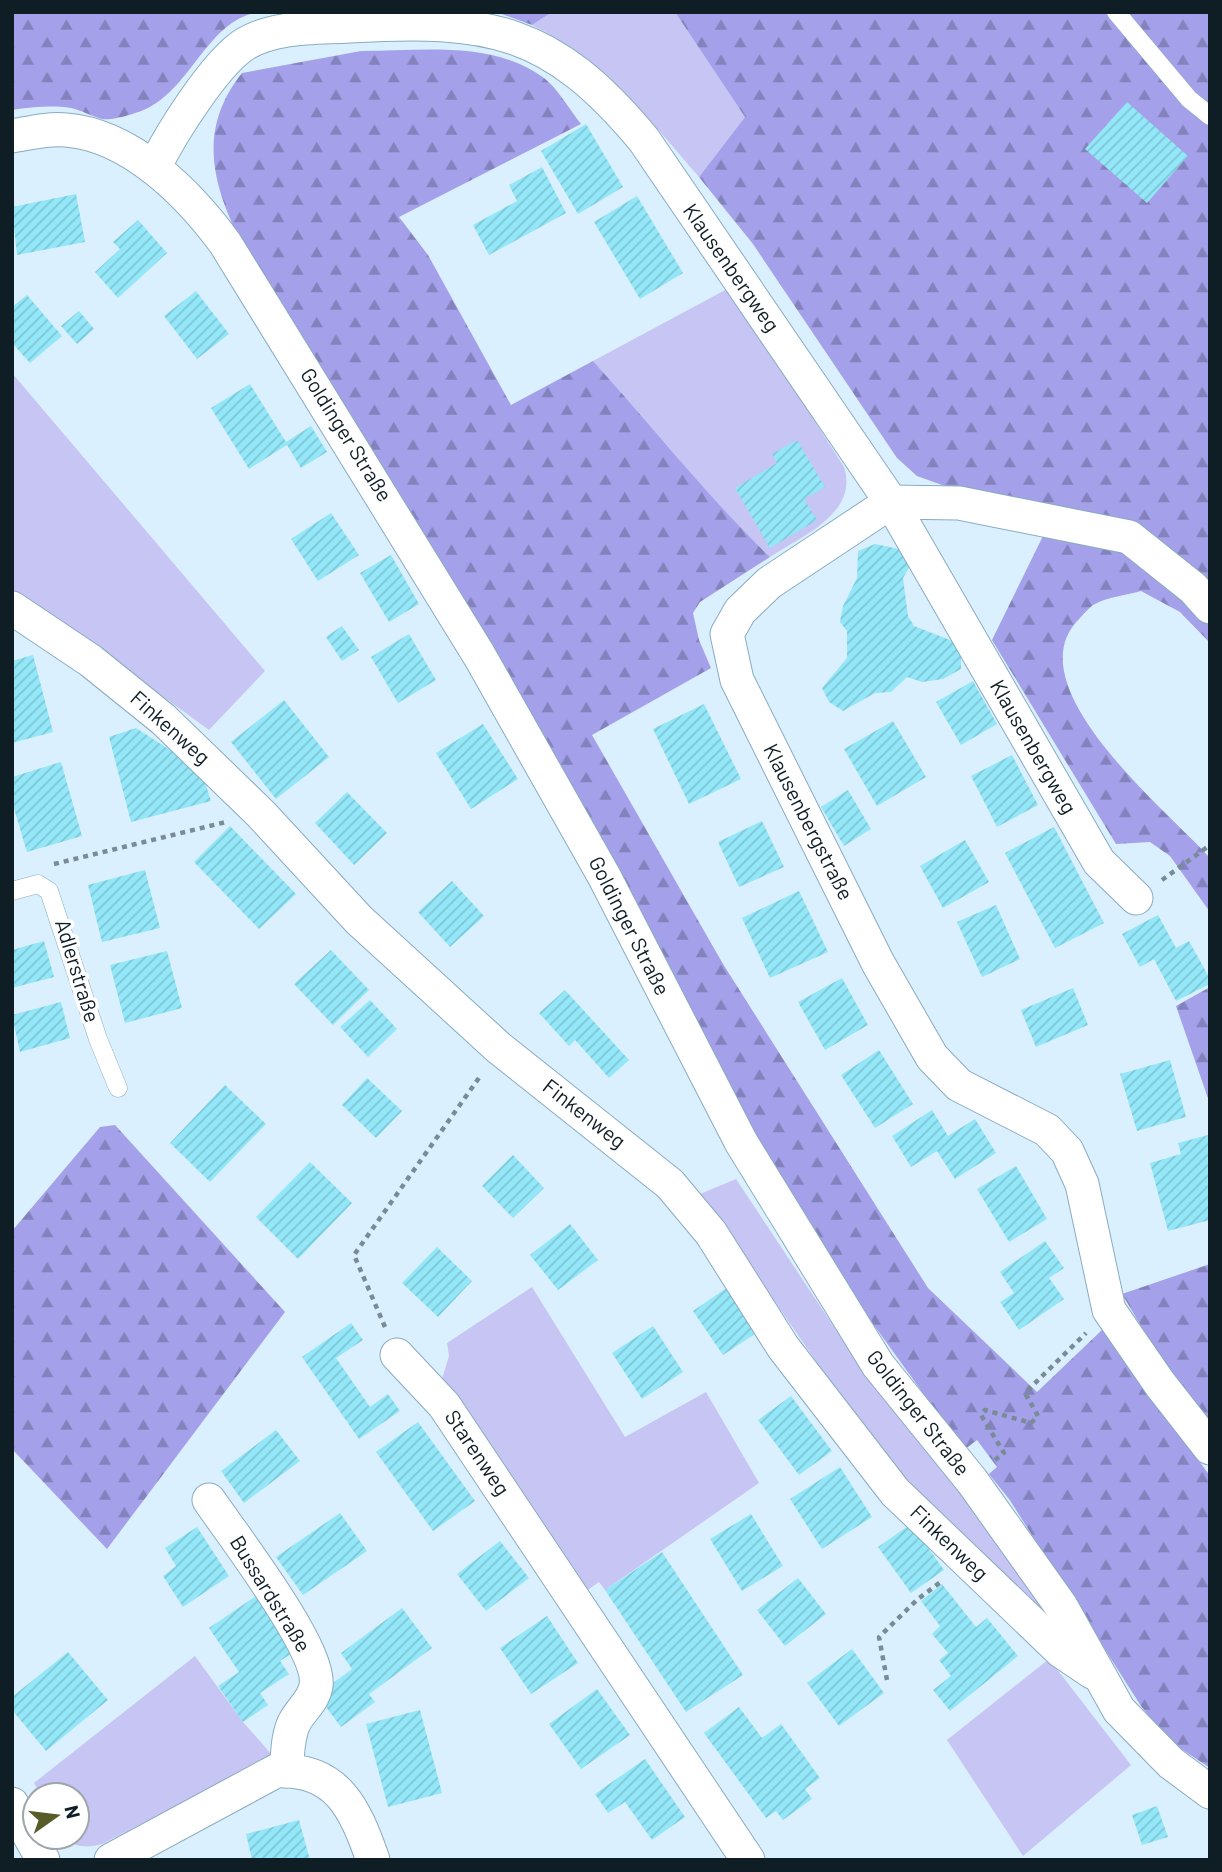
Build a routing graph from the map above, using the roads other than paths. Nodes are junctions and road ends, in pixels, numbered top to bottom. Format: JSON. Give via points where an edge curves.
{"nodes":[{"id":1,"x":1116,"y":12,"type":"edge"},
{"id":2,"x":1210,"y":116,"type":"edge"},
{"id":3,"x":12,"y":136,"type":"edge"},
{"id":4,"x":154,"y":167,"type":"junction"},
{"id":5,"x":891,"y":502,"type":"junction"},
{"id":6,"x":1210,"y":607,"type":"edge"},
{"id":7,"x":12,"y":608,"type":"edge"},
{"id":8,"x":12,"y":891,"type":"edge"},
{"id":9,"x":1136,"y":898,"type":"dead end"},
{"id":10,"x":118,"y":1088,"type":"dead end"},
{"id":11,"x":397,"y":1355,"type":"road end"},
{"id":12,"x":1210,"y":1448,"type":"edge"},
{"id":13,"x":209,"y":1500,"type":"dead end"},
{"id":14,"x":1097,"y":1675,"type":"junction"},
{"id":15,"x":286,"y":1771,"type":"junction"},
{"id":16,"x":1210,"y":1792,"type":"edge"},
{"id":17,"x":12,"y":1804,"type":"edge"},
{"id":18,"x":43,"y":1860,"type":"edge"},
{"id":19,"x":111,"y":1860,"type":"edge"},
{"id":20,"x":373,"y":1860,"type":"edge"},
{"id":21,"x":748,"y":1860,"type":"edge"}],
"edges":[{"from":1,"to":2,"type":"lane","via":[[1189,99]]},
{"from":3,"to":4,"type":"street","name":"Goldinger Straße","via":[[50,130],[85,134]]},
{"from":4,"to":5,"type":"street","name":"Klausenbergweg","via":[[179,120],[242,46],[262,35],[390,23],[475,27],[535,44],[575,69],[612,102],[644,140]]},
{"from":4,"to":14,"type":"street","name":"Goldinger Straße","via":[[187,196],[225,243],[350,441],[553,784],[741,1142],[878,1365],[972,1481],[1061,1606]]},
{"from":5,"to":6,"type":"street","via":[[959,503],[1129,537],[1194,588]]},
{"from":5,"to":9,"type":"street","name":"Klausenbergweg","via":[[1099,862]]},
{"from":5,"to":12,"type":"street","name":"Klausenbergstraße","via":[[769,583],[740,611],[727,634],[737,680],[878,963],[932,1057],[959,1085],[1047,1130],[1067,1152],[1082,1184],[1110,1310]]},
{"from":7,"to":14,"type":"street","name":"Finkenweg","via":[[92,661],[163,719],[261,814],[359,920],[499,1048],[670,1184],[711,1233],[783,1347],[895,1492],[1061,1651]]},
{"from":8,"to":10,"type":"lane","name":"Adlerstraße","via":[[38,884],[56,904]]},
{"from":11,"to":21,"type":"street","name":"Starenweg","via":[[444,1405]]},
{"from":13,"to":15,"type":"street","name":"Bussardstraße","via":[[289,1618],[315,1668],[310,1702],[289,1739]]},
{"from":14,"to":16,"type":"street","name":"Goldinger Straße","via":[[1119,1710],[1171,1763]]},
{"from":15,"to":19,"type":"street","via":[[276,1771]]},
{"from":15,"to":20,"type":"street","via":[[315,1774],[348,1803]]},
{"from":17,"to":18,"type":"street"}]}
